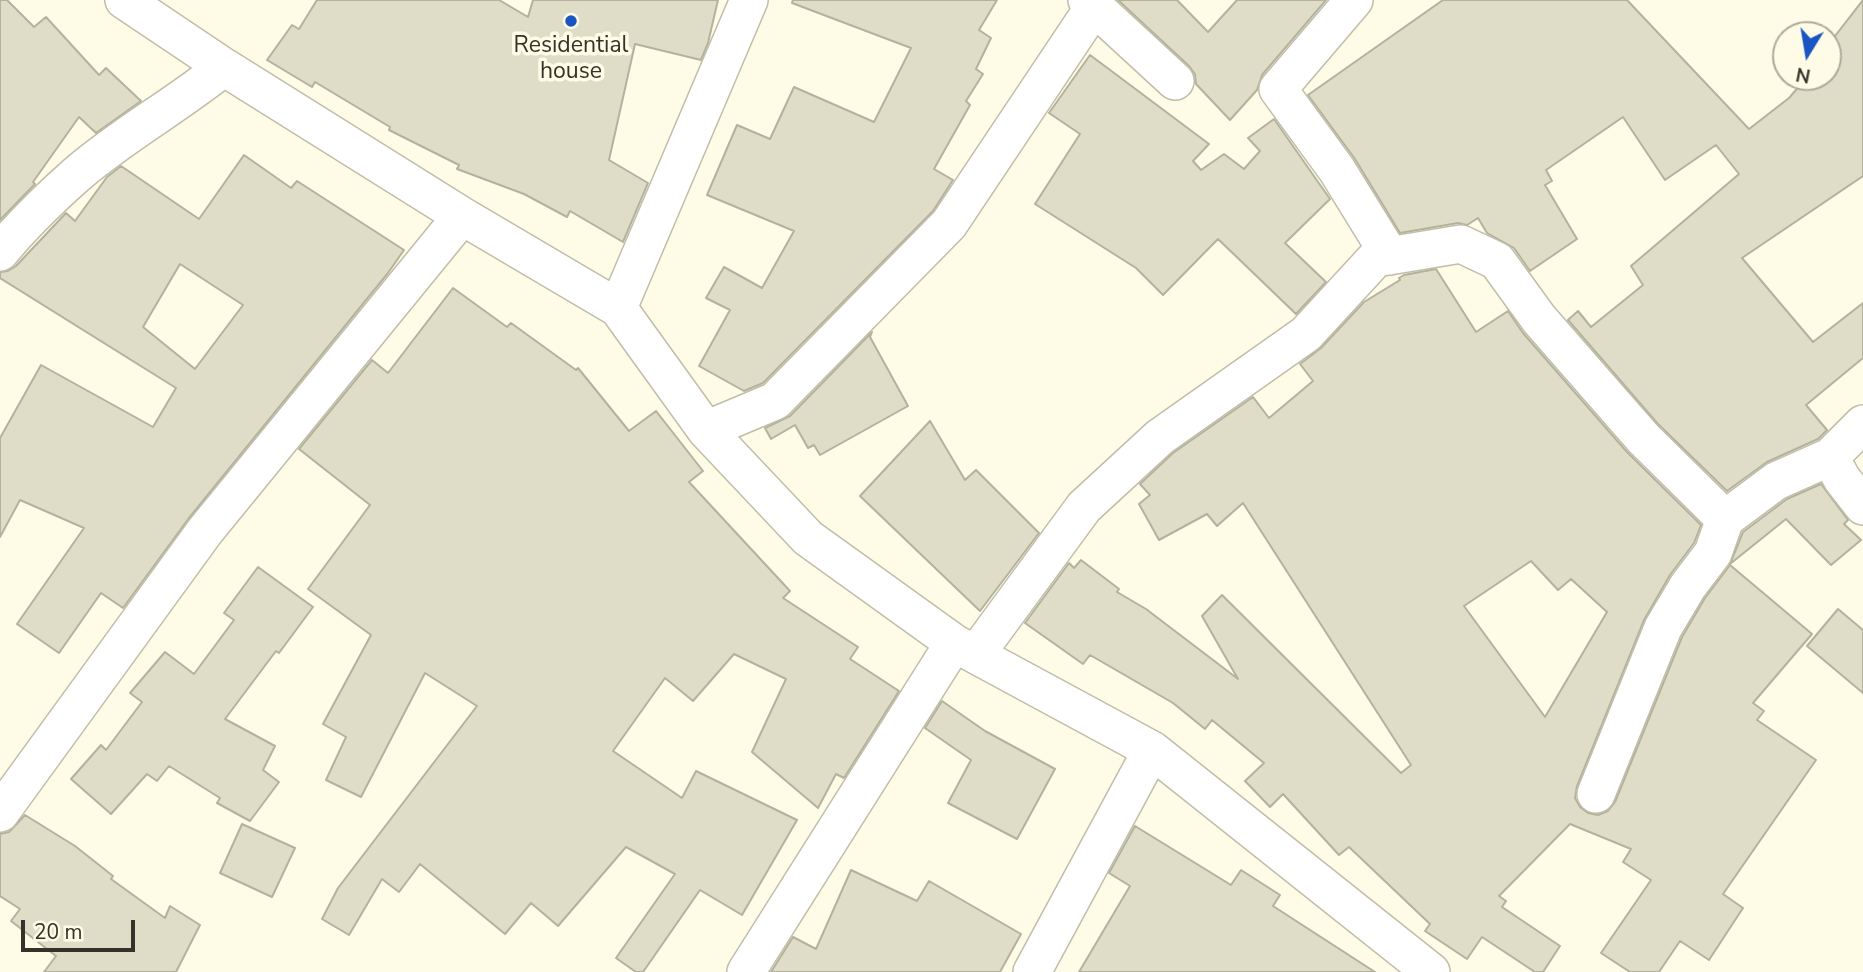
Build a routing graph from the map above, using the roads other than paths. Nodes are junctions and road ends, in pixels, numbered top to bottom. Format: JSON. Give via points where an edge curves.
{"nodes":[{"id":1,"x":124,"y":0,"type":"edge"},
{"id":2,"x":749,"y":0,"type":"edge"},
{"id":3,"x":1354,"y":0,"type":"edge"},
{"id":4,"x":1091,"y":3,"type":"edge"},
{"id":5,"x":224,"y":67,"type":"junction"},
{"id":6,"x":1175,"y":82,"type":"dead end"},
{"id":7,"x":462,"y":216,"type":"junction"},
{"id":8,"x":0,"y":252,"type":"edge"},
{"id":9,"x":1390,"y":256,"type":"junction"},
{"id":10,"x":618,"y":308,"type":"junction"},
{"id":11,"x":1863,"y":424,"type":"edge"},
{"id":12,"x":706,"y":430,"type":"junction"},
{"id":13,"x":1830,"y":457,"type":"junction"},
{"id":14,"x":1863,"y":506,"type":"edge"},
{"id":15,"x":1725,"y":519,"type":"junction"},
{"id":16,"x":965,"y":648,"type":"junction"},
{"id":17,"x":1152,"y":750,"type":"junction"},
{"id":18,"x":1596,"y":794,"type":"dead end"},
{"id":19,"x":0,"y":813,"type":"edge"},
{"id":20,"x":746,"y":972,"type":"edge"},
{"id":21,"x":1032,"y":972,"type":"edge"},
{"id":22,"x":1431,"y":972,"type":"edge"}],
"edges":[{"from":1,"to":5,"type":"street"},
{"from":2,"to":10,"type":"street"},
{"from":3,"to":9,"type":"street","via":[[1278,89],[1337,170]]},
{"from":4,"to":6,"type":"street"},
{"from":4,"to":12,"type":"street","via":[[949,224],[775,401]]},
{"from":5,"to":7,"type":"street"},
{"from":5,"to":8,"type":"street","via":[[77,174]]},
{"from":7,"to":10,"type":"street"},
{"from":7,"to":19,"type":"street","via":[[205,531]]},
{"from":9,"to":15,"type":"street","via":[[1461,244],[1497,261],[1539,319],[1634,428]]},
{"from":9,"to":16,"type":"street","via":[[1376,258],[1306,334],[1160,437],[1084,507]]},
{"from":10,"to":12,"type":"street"},
{"from":11,"to":13,"type":"street"},
{"from":12,"to":16,"type":"street","via":[[808,538]]},
{"from":13,"to":14,"type":"street"},
{"from":13,"to":15,"type":"street","via":[[1776,481]]},
{"from":15,"to":18,"type":"street","via":[[1713,553],[1663,628]]},
{"from":16,"to":17,"type":"street"},
{"from":16,"to":20,"type":"street"},
{"from":17,"to":21,"type":"street"},
{"from":17,"to":22,"type":"street"}]}
